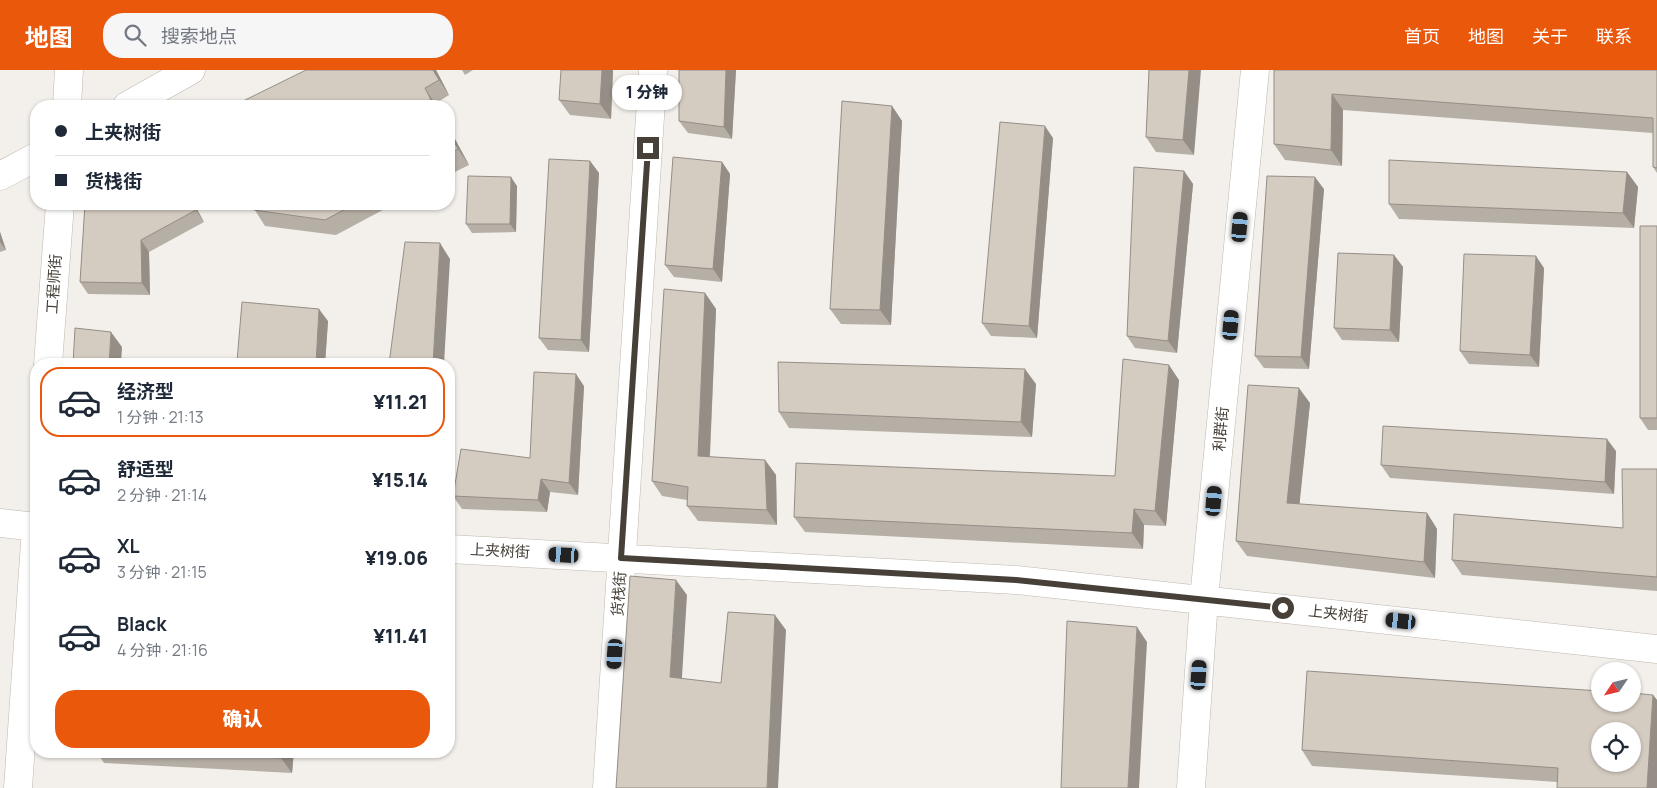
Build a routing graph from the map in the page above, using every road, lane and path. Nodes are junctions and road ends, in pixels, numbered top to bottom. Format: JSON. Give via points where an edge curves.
{"nodes":[{"id":1,"x":70,"y":70,"type":"edge"},
{"id":2,"x":191,"y":70,"type":"edge"},
{"id":3,"x":653,"y":70,"type":"edge"},
{"id":4,"x":1255,"y":70,"type":"edge"},
{"id":5,"x":68,"y":100,"type":"edge"},
{"id":6,"x":138,"y":100,"type":"edge"},
{"id":7,"x":30,"y":160,"type":"edge"},
{"id":8,"x":0,"y":176,"type":"edge"},
{"id":9,"x":60,"y":210,"type":"edge"},
{"id":10,"x":48,"y":358,"type":"edge"},
{"id":11,"x":0,"y":523,"type":"edge"},
{"id":12,"x":30,"y":526,"type":"edge"},
{"id":13,"x":455,"y":549,"type":"edge"},
{"id":14,"x":621,"y":558,"type":"junction"},
{"id":15,"x":1204,"y":599,"type":"junction"},
{"id":16,"x":30,"y":614,"type":"edge"},
{"id":17,"x":1657,"y":649,"type":"edge"},
{"id":18,"x":18,"y":788,"type":"edge"},
{"id":19,"x":607,"y":788,"type":"edge"},
{"id":20,"x":1190,"y":788,"type":"edge"}],
"edges":[{"from":1,"to":5,"type":"street"},
{"from":2,"to":6,"type":"street"},
{"from":3,"to":14,"type":"street","name":"货栈街"},
{"from":4,"to":15,"type":"street","name":"利群街"},
{"from":7,"to":8,"type":"street"},
{"from":9,"to":10,"type":"street","name":"工程师街"},
{"from":11,"to":12,"type":"street"},
{"from":13,"to":14,"type":"street","name":"上夹树街"},
{"from":14,"to":15,"type":"street","name":"上夹树街","via":[[1016,580]]},
{"from":14,"to":19,"type":"street","name":"货栈街"},
{"from":15,"to":17,"type":"street","name":"上夹树街"},
{"from":15,"to":20,"type":"street","name":"利群街"},
{"from":16,"to":18,"type":"street"}]}
